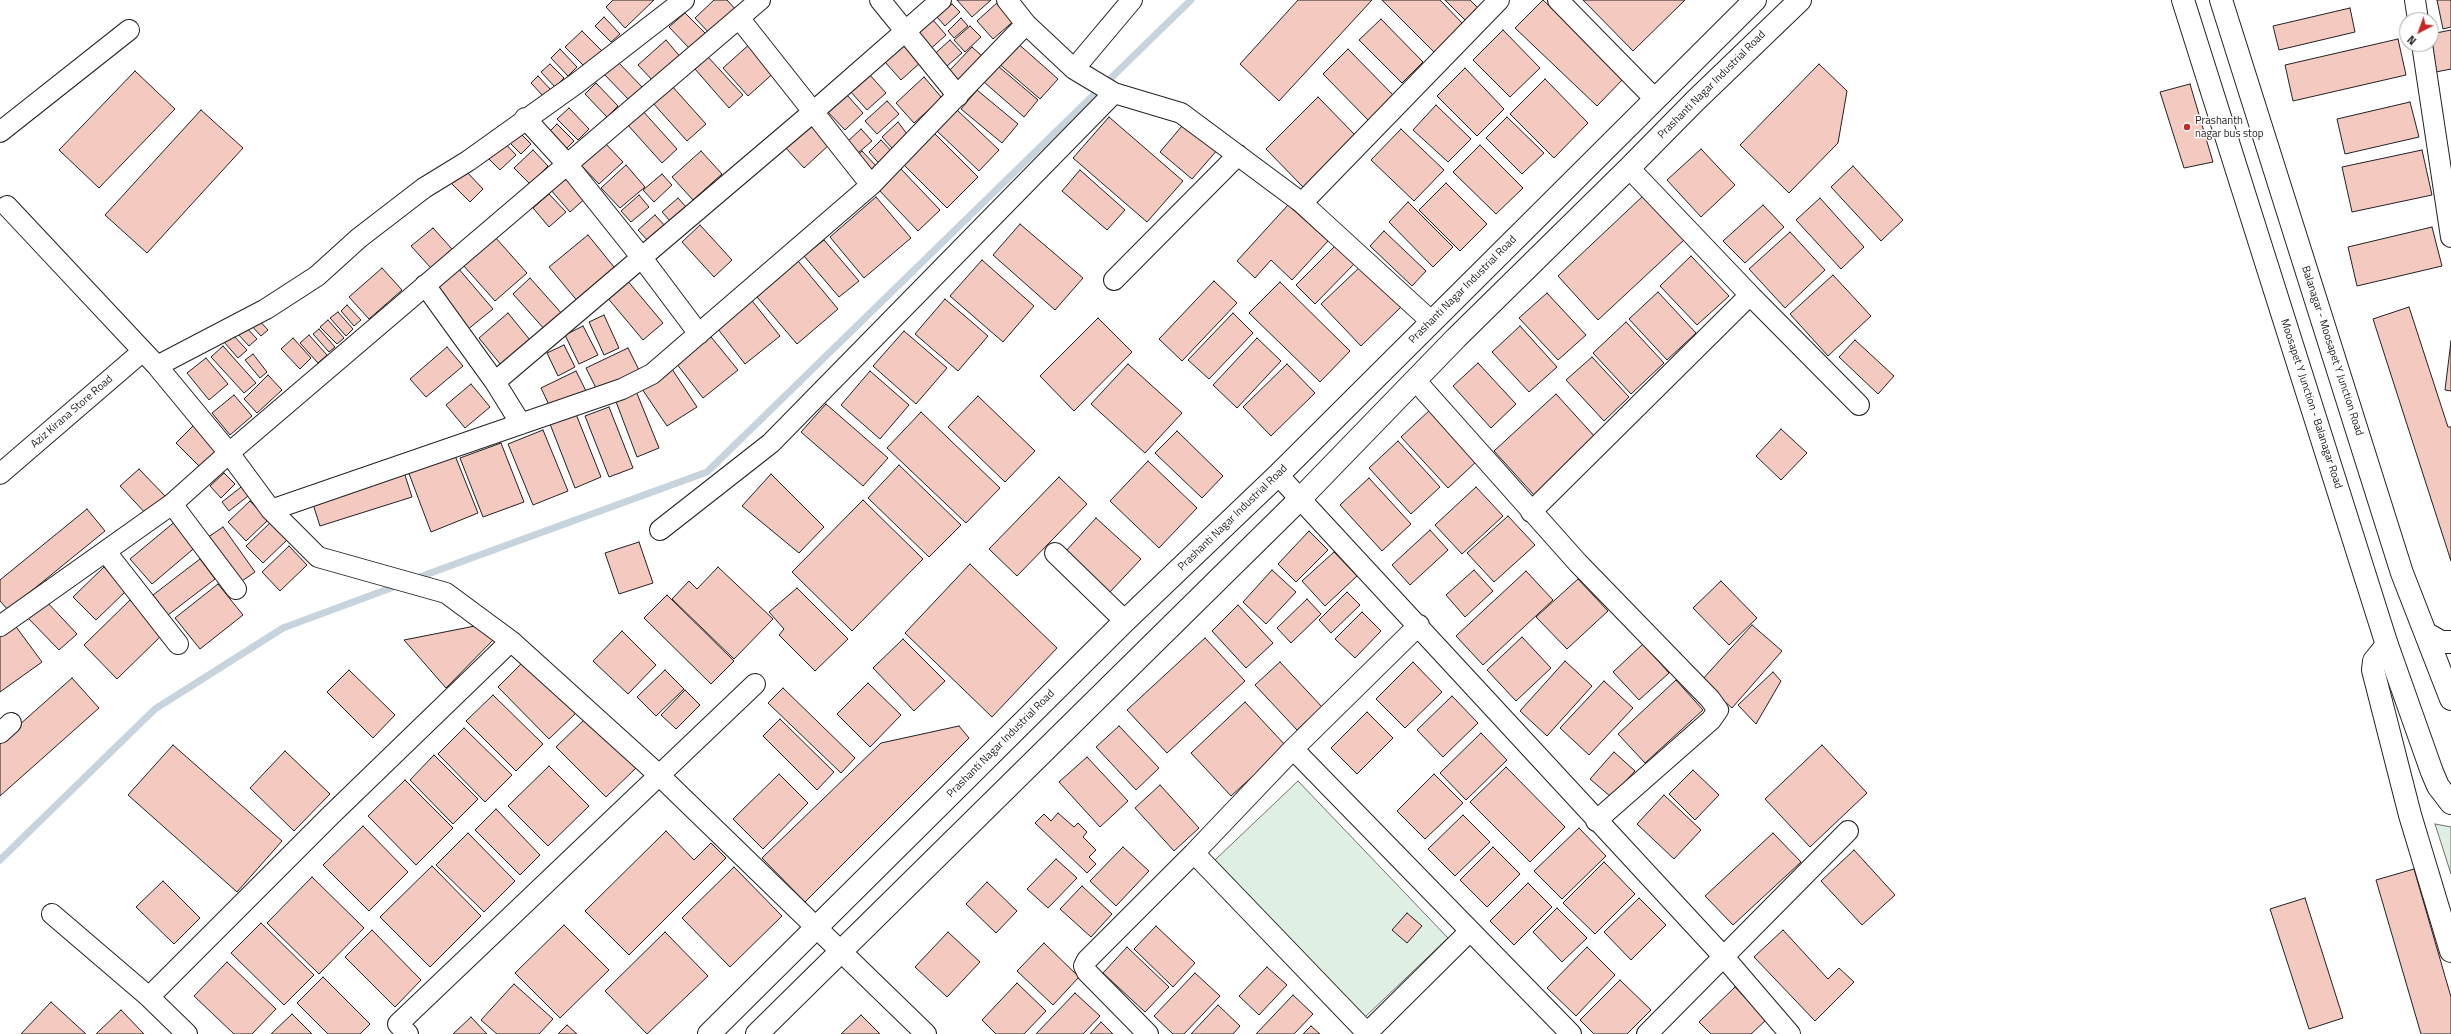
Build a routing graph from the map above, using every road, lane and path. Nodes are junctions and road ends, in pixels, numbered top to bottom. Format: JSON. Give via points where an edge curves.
{"nodes":[{"id":1,"x":684,"y":0,"type":"edge"},
{"id":2,"x":760,"y":0,"type":"edge"},
{"id":3,"x":880,"y":0,"type":"edge"},
{"id":4,"x":941,"y":0,"type":"edge"},
{"id":5,"x":1007,"y":0,"type":"edge"},
{"id":6,"x":1132,"y":0,"type":"edge"},
{"id":7,"x":1499,"y":0,"type":"edge"},
{"id":8,"x":1558,"y":0,"type":"edge"},
{"id":9,"x":1754,"y":0,"type":"edge"},
{"id":10,"x":1800,"y":0,"type":"edge"},
{"id":11,"x":2183,"y":0,"type":"edge"},
{"id":12,"x":2221,"y":0,"type":"edge"},
{"id":13,"x":2415,"y":0,"type":"edge"},
{"id":14,"x":2417,"y":12,"type":"edge"},
{"id":15,"x":739,"y":18,"type":"junction"},
{"id":16,"x":1026,"y":24,"type":"junction"},
{"id":17,"x":129,"y":30,"type":"dead end"},
{"id":18,"x":906,"y":32,"type":"junction"},
{"id":19,"x":2423,"y":52,"type":"edge"},
{"id":20,"x":1074,"y":69,"type":"junction"},
{"id":21,"x":1111,"y":91,"type":"junction"},
{"id":22,"x":958,"y":96,"type":"junction"},
{"id":23,"x":1654,"y":98,"type":"junction"},
{"id":24,"x":813,"y":112,"type":"junction"},
{"id":25,"x":525,"y":118,"type":"junction"},
{"id":26,"x":0,"y":132,"type":"edge"},
{"id":27,"x":1238,"y":155,"type":"junction"},
{"id":28,"x":567,"y":164,"type":"junction"},
{"id":29,"x":1629,"y":168,"type":"junction"},
{"id":30,"x":871,"y":185,"type":"junction"},
{"id":31,"x":1302,"y":203,"type":"junction"},
{"id":32,"x":2,"y":205,"type":"edge"},
{"id":33,"x":2451,"y":237,"type":"edge"},
{"id":34,"x":642,"y":258,"type":"junction"},
{"id":35,"x":1114,"y":280,"type":"dead end"},
{"id":36,"x":425,"y":285,"type":"junction"},
{"id":37,"x":1750,"y":295,"type":"junction"},
{"id":38,"x":1432,"y":322,"type":"junction"},
{"id":39,"x":699,"y":334,"type":"junction"},
{"id":40,"x":143,"y":351,"type":"junction"},
{"id":41,"x":157,"y":366,"type":"junction"},
{"id":42,"x":1415,"y":380,"type":"junction"},
{"id":43,"x":495,"y":382,"type":"junction"},
{"id":44,"x":1859,"y":406,"type":"dead end"},
{"id":45,"x":521,"y":424,"type":"junction"},
{"id":46,"x":229,"y":453,"type":"junction"},
{"id":47,"x":0,"y":474,"type":"edge"},
{"id":48,"x":1278,"y":475,"type":"junction"},
{"id":49,"x":1301,"y":498,"type":"junction"},
{"id":50,"x":172,"y":504,"type":"junction"},
{"id":51,"x":271,"y":510,"type":"junction"},
{"id":52,"x":1531,"y":512,"type":"junction"},
{"id":53,"x":660,"y":530,"type":"dead end"},
{"id":54,"x":106,"y":552,"type":"junction"},
{"id":55,"x":1055,"y":553,"type":"dead end"},
{"id":56,"x":236,"y":589,"type":"dead end"},
{"id":57,"x":1125,"y":621,"type":"junction"},
{"id":58,"x":1419,"y":625,"type":"junction"},
{"id":59,"x":0,"y":626,"type":"edge"},
{"id":60,"x":2427,"y":634,"type":"junction"},
{"id":61,"x":511,"y":641,"type":"junction"},
{"id":62,"x":2451,"y":642,"type":"edge"},
{"id":63,"x":178,"y":644,"type":"dead end"},
{"id":64,"x":2387,"y":645,"type":"junction"},
{"id":65,"x":755,"y":684,"type":"dead end"},
{"id":66,"x":2451,"y":699,"type":"edge"},
{"id":67,"x":1294,"y":749,"type":"junction"},
{"id":68,"x":660,"y":776,"type":"junction"},
{"id":69,"x":2451,"y":803,"type":"edge"},
{"id":70,"x":1596,"y":821,"type":"junction"},
{"id":71,"x":1848,"y":831,"type":"dead end"},
{"id":72,"x":1194,"y":853,"type":"junction"},
{"id":73,"x":52,"y":914,"type":"dead end"},
{"id":74,"x":816,"y":929,"type":"junction"},
{"id":75,"x":1470,"y":930,"type":"junction"},
{"id":76,"x":2451,"y":951,"type":"edge"},
{"id":77,"x":841,"y":953,"type":"junction"},
{"id":78,"x":1723,"y":956,"type":"junction"},
{"id":79,"x":149,"y":997,"type":"junction"},
{"id":80,"x":398,"y":1031,"type":"edge"},
{"id":81,"x":187,"y":1034,"type":"edge"},
{"id":82,"x":709,"y":1034,"type":"edge"},
{"id":83,"x":758,"y":1034,"type":"edge"},
{"id":84,"x":926,"y":1034,"type":"edge"},
{"id":85,"x":1148,"y":1034,"type":"edge"},
{"id":86,"x":1368,"y":1034,"type":"edge"},
{"id":87,"x":1571,"y":1034,"type":"edge"},
{"id":88,"x":1647,"y":1034,"type":"edge"},
{"id":89,"x":1790,"y":1034,"type":"edge"}],
"edges":[{"from":1,"to":25,"type":"street","via":[[577,83]]},
{"from":2,"to":15,"type":"street"},
{"from":3,"to":18,"type":"street"},
{"from":4,"to":18,"type":"street"},
{"from":5,"to":16,"type":"street"},
{"from":6,"to":20,"type":"street"},
{"from":7,"to":31,"type":"street"},
{"from":8,"to":23,"type":"street"},
{"from":9,"to":23,"type":"main road","name":"Prashanti Nagar Industrial Road"},
{"from":10,"to":29,"type":"main road","name":"Prashanti Nagar Industrial Road","via":[[1694,101]]},
{"from":11,"to":64,"type":"main road","name":"Moosapet Y Junction - Balanagar Road"},
{"from":12,"to":60,"type":"main road","name":"Balanagar - Moosapet Y Junction Road","via":[[2400,565]]},
{"from":13,"to":14,"type":"street"},
{"from":15,"to":24,"type":"street"},
{"from":15,"to":28,"type":"street"},
{"from":16,"to":20,"type":"street"},
{"from":16,"to":22,"type":"street"},
{"from":17,"to":26,"type":"street"},
{"from":18,"to":22,"type":"street"},
{"from":18,"to":24,"type":"street"},
{"from":19,"to":33,"type":"street"},
{"from":20,"to":21,"type":"street"},
{"from":21,"to":27,"type":"street","via":[[1181,113]]},
{"from":21,"to":53,"type":"street","via":[[771,443]]},
{"from":22,"to":30,"type":"street"},
{"from":23,"to":38,"type":"main road","name":"Prashanti Nagar Industrial Road"},
{"from":24,"to":30,"type":"street"},
{"from":24,"to":34,"type":"street"},
{"from":25,"to":28,"type":"street"},
{"from":25,"to":41,"type":"street","via":[[468,161],[424,188],[359,238],[317,276],[266,309]]},
{"from":27,"to":31,"type":"street"},
{"from":27,"to":35,"type":"street"},
{"from":28,"to":34,"type":"street"},
{"from":28,"to":36,"type":"street"},
{"from":29,"to":37,"type":"street"},
{"from":29,"to":42,"type":"main road","name":"Prashanti Nagar Industrial Road"},
{"from":30,"to":39,"type":"street"},
{"from":31,"to":38,"type":"street"},
{"from":32,"to":40,"type":"street"},
{"from":34,"to":39,"type":"street"},
{"from":34,"to":43,"type":"street"},
{"from":36,"to":43,"type":"street"},
{"from":36,"to":46,"type":"street"},
{"from":37,"to":44,"type":"street"},
{"from":37,"to":52,"type":"street"},
{"from":38,"to":48,"type":"main road","name":"Prashanti Nagar Industrial Road"},
{"from":39,"to":45,"type":"street","via":[[652,374],[622,389]]},
{"from":40,"to":41,"type":"street"},
{"from":40,"to":47,"type":"street","name":"Aziz Kirana Store Road"},
{"from":41,"to":46,"type":"street"},
{"from":42,"to":49,"type":"main road","name":"Prashanti Nagar Industrial Road"},
{"from":42,"to":52,"type":"street"},
{"from":43,"to":45,"type":"street"},
{"from":45,"to":51,"type":"street"},
{"from":46,"to":50,"type":"street"},
{"from":46,"to":51,"type":"street"},
{"from":48,"to":49,"type":"street"},
{"from":48,"to":57,"type":"main road","name":"Prashanti Nagar Industrial Road"},
{"from":49,"to":58,"type":"street"},
{"from":49,"to":77,"type":"main road","name":"Prashanti Nagar Industrial Road","via":[[951,841]]},
{"from":50,"to":54,"type":"street"},
{"from":50,"to":56,"type":"street"},
{"from":51,"to":61,"type":"street","via":[[318,558],[446,593]]},
{"from":52,"to":70,"type":"street","via":[[1718,710],[1711,720]]},
{"from":54,"to":59,"type":"street"},
{"from":54,"to":63,"type":"street"},
{"from":55,"to":57,"type":"street"},
{"from":57,"to":74,"type":"main road","name":"Prashanti Nagar Industrial Road"},
{"from":58,"to":67,"type":"street"},
{"from":58,"to":70,"type":"street"},
{"from":60,"to":62,"type":"main road","via":[[2441,642]]},
{"from":60,"to":66,"type":"main road","name":"Balanagar - Moosapet Y Junction Road"},
{"from":61,"to":68,"type":"street"},
{"from":61,"to":79,"type":"street","via":[[331,815]]},
{"from":64,"to":69,"type":"main road","name":"Moosapet Y Junction - Balanagar Road","via":[[2432,772],[2438,786]]},
{"from":64,"to":76,"type":"main road","via":[[2374,661],[2373,670],[2410,816]]},
{"from":65,"to":68,"type":"street"},
{"from":67,"to":72,"type":"street"},
{"from":67,"to":75,"type":"street"},
{"from":68,"to":74,"type":"street"},
{"from":68,"to":80,"type":"street"},
{"from":70,"to":78,"type":"street"},
{"from":71,"to":78,"type":"street"},
{"from":72,"to":85,"type":"street","via":[[1087,960],[1084,966]]},
{"from":72,"to":86,"type":"street"},
{"from":73,"to":79,"type":"street"},
{"from":74,"to":77,"type":"street"},
{"from":74,"to":82,"type":"main road","name":"Prashanti Nagar Industrial Road"},
{"from":75,"to":86,"type":"street"},
{"from":75,"to":87,"type":"street"},
{"from":77,"to":83,"type":"main road","name":"Prashanti Nagar Industrial Road"},
{"from":77,"to":84,"type":"street"},
{"from":78,"to":88,"type":"street"},
{"from":78,"to":89,"type":"street"},
{"from":79,"to":81,"type":"street"}]}
